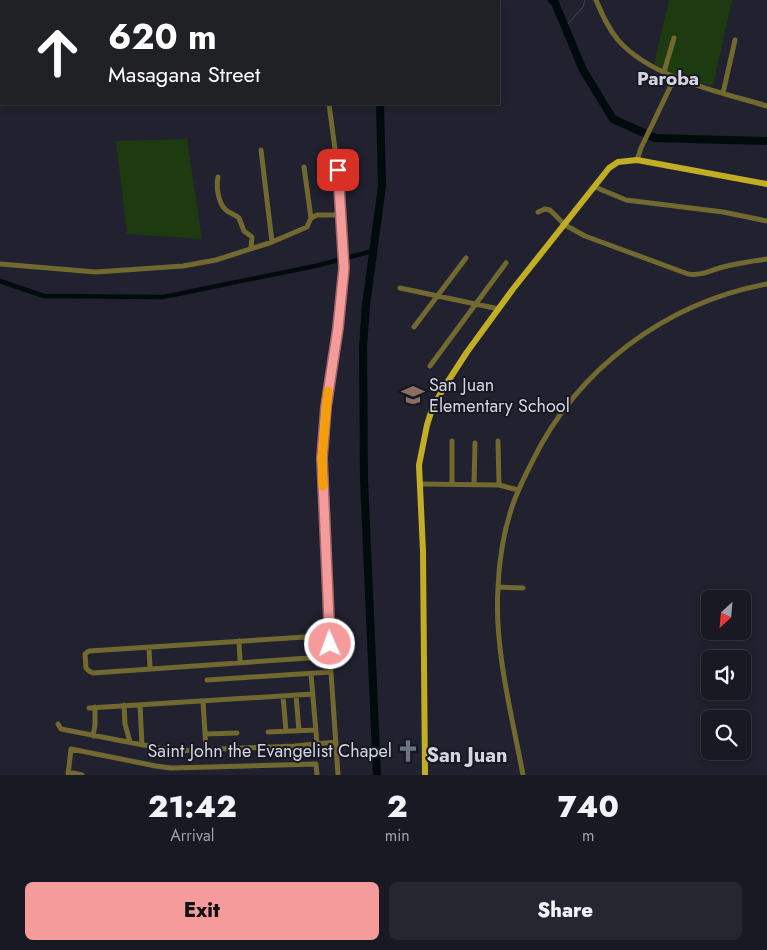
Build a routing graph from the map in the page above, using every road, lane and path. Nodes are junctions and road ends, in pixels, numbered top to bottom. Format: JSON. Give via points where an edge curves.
{"nodes":[{"id":1,"x":596,"y":0,"type":"edge"},
{"id":2,"x":674,"y":38,"type":"dead end"},
{"id":3,"x":735,"y":40,"type":"dead end"},
{"id":4,"x":664,"y":72,"type":"junction"},
{"id":5,"x":675,"y":77,"type":"junction"},
{"id":6,"x":723,"y":93,"type":"junction"},
{"id":7,"x":329,"y":105,"type":"edge"},
{"id":8,"x":767,"y":106,"type":"edge"},
{"id":9,"x":261,"y":150,"type":"dead end"},
{"id":10,"x":637,"y":160,"type":"junction"},
{"id":11,"x":304,"y":167,"type":"dead end"},
{"id":12,"x":218,"y":177,"type":"dead end"},
{"id":13,"x":767,"y":184,"type":"edge"},
{"id":14,"x":595,"y":187,"type":"junction"},
{"id":15,"x":538,"y":212,"type":"dead end"},
{"id":16,"x":341,"y":215,"type":"junction"},
{"id":17,"x":311,"y":218,"type":"junction"},
{"id":18,"x":767,"y":221,"type":"edge"},
{"id":19,"x":565,"y":225,"type":"junction"},
{"id":20,"x":272,"y":242,"type":"junction"},
{"id":21,"x":251,"y":248,"type":"junction"},
{"id":22,"x":466,"y":258,"type":"dead end"},
{"id":23,"x":767,"y":259,"type":"edge"},
{"id":24,"x":506,"y":263,"type":"dead end"},
{"id":25,"x":0,"y":264,"type":"edge"},
{"id":26,"x":767,"y":284,"type":"edge"},
{"id":27,"x":400,"y":288,"type":"dead end"},
{"id":28,"x":438,"y":296,"type":"junction"},
{"id":29,"x":477,"y":303,"type":"junction"},
{"id":30,"x":499,"y":309,"type":"junction"},
{"id":31,"x":414,"y":327,"type":"dead end"},
{"id":32,"x":430,"y":366,"type":"dead end"},
{"id":33,"x":452,"y":441,"type":"dead end"},
{"id":34,"x":498,"y":441,"type":"dead end"},
{"id":35,"x":475,"y":443,"type":"dead end"},
{"id":36,"x":420,"y":484,"type":"junction"},
{"id":37,"x":452,"y":484,"type":"junction"},
{"id":38,"x":474,"y":485,"type":"junction"},
{"id":39,"x":499,"y":485,"type":"junction"},
{"id":40,"x":518,"y":490,"type":"junction"},
{"id":41,"x":498,"y":587,"type":"junction"},
{"id":42,"x":523,"y":588,"type":"dead end"},
{"id":43,"x":239,"y":641,"type":"junction"},
{"id":44,"x":149,"y":648,"type":"junction"},
{"id":45,"x":330,"y":651,"type":"junction"},
{"id":46,"x":313,"y":652,"type":"junction"},
{"id":47,"x":240,"y":662,"type":"junction"},
{"id":48,"x":150,"y":668,"type":"junction"},
{"id":49,"x":331,"y":672,"type":"junction"},
{"id":50,"x":311,"y":674,"type":"junction"},
{"id":51,"x":207,"y":680,"type":"dead end"},
{"id":52,"x":313,"y":694,"type":"junction"},
{"id":53,"x":296,"y":695,"type":"junction"},
{"id":54,"x":283,"y":696,"type":"junction"},
{"id":55,"x":202,"y":701,"type":"junction"},
{"id":56,"x":140,"y":704,"type":"junction"},
{"id":57,"x":124,"y":706,"type":"junction"},
{"id":58,"x":58,"y":724,"type":"dead end"},
{"id":59,"x":316,"y":730,"type":"junction"},
{"id":60,"x":286,"y":731,"type":"junction"},
{"id":61,"x":299,"y":731,"type":"junction"},
{"id":62,"x":268,"y":732,"type":"dead end"},
{"id":63,"x":237,"y":733,"type":"dead end"},
{"id":64,"x":205,"y":734,"type":"junction"},
{"id":65,"x":93,"y":736,"type":"junction"},
{"id":66,"x":130,"y":742,"type":"junction"},
{"id":67,"x":336,"y":742,"type":"junction"},
{"id":68,"x":142,"y":744,"type":"junction"},
{"id":69,"x":317,"y":744,"type":"junction"},
{"id":70,"x":206,"y":749,"type":"junction"},
{"id":71,"x":68,"y":774,"type":"edge"},
{"id":72,"x":82,"y":775,"type":"edge"},
{"id":73,"x":317,"y":775,"type":"edge"},
{"id":74,"x":338,"y":775,"type":"edge"},
{"id":75,"x":425,"y":775,"type":"edge"},
{"id":76,"x":523,"y":775,"type":"edge"}],
"edges":[{"from":1,"to":4,"type":"street","via":[[609,28],[622,45]]},
{"from":2,"to":4,"type":"street"},
{"from":3,"to":6,"type":"street"},
{"from":4,"to":5,"type":"street"},
{"from":5,"to":6,"type":"street"},
{"from":5,"to":10,"type":"street"},
{"from":6,"to":8,"type":"street"},
{"from":7,"to":16,"type":"street"},
{"from":9,"to":20,"type":"street"},
{"from":10,"to":13,"type":"main road"},
{"from":10,"to":14,"type":"main road","via":[[618,162],[608,168]]},
{"from":11,"to":17,"type":"street"},
{"from":12,"to":21,"type":"street","via":[[223,206],[239,218],[244,231],[252,237]]},
{"from":14,"to":18,"type":"street","via":[[626,200],[724,212]]},
{"from":14,"to":19,"type":"main road"},
{"from":15,"to":19,"type":"street","via":[[550,210]]},
{"from":16,"to":17,"type":"street"},
{"from":16,"to":45,"type":"street","via":[[344,268],[322,458]]},
{"from":17,"to":20,"type":"street","via":[[307,227]]},
{"from":19,"to":23,"type":"street","via":[[585,236],[695,275]]},
{"from":19,"to":30,"type":"main road"},
{"from":20,"to":21,"type":"street"},
{"from":21,"to":25,"type":"street","via":[[216,260],[183,266],[96,272]]},
{"from":22,"to":28,"type":"street"},
{"from":24,"to":29,"type":"street"},
{"from":26,"to":40,"type":"street","via":[[694,306],[658,324],[618,352],[585,384],[549,430]]},
{"from":27,"to":28,"type":"street"},
{"from":28,"to":29,"type":"street"},
{"from":28,"to":31,"type":"street"},
{"from":29,"to":30,"type":"street"},
{"from":29,"to":32,"type":"street"},
{"from":30,"to":36,"type":"main road","via":[[442,388],[432,408],[422,445]]},
{"from":33,"to":37,"type":"street"},
{"from":34,"to":39,"type":"street"},
{"from":35,"to":38,"type":"street"},
{"from":36,"to":37,"type":"street"},
{"from":36,"to":75,"type":"main road"},
{"from":37,"to":38,"type":"street"},
{"from":38,"to":39,"type":"street"},
{"from":39,"to":40,"type":"street"},
{"from":40,"to":41,"type":"street","via":[[502,548]]},
{"from":41,"to":42,"type":"street"},
{"from":41,"to":76,"type":"street","via":[[499,642]]},
{"from":43,"to":44,"type":"street"},
{"from":43,"to":46,"type":"street","via":[[308,637]]},
{"from":43,"to":47,"type":"street"},
{"from":44,"to":48,"type":"street"},
{"from":44,"to":48,"type":"street","via":[[87,651],[85,654],[88,671]]},
{"from":45,"to":46,"type":"street"},
{"from":45,"to":49,"type":"street"},
{"from":46,"to":47,"type":"street","via":[[309,658]]},
{"from":47,"to":48,"type":"street"},
{"from":49,"to":50,"type":"street"},
{"from":49,"to":67,"type":"street"},
{"from":50,"to":51,"type":"street"},
{"from":50,"to":52,"type":"street"},
{"from":52,"to":53,"type":"street"},
{"from":52,"to":59,"type":"street"},
{"from":53,"to":54,"type":"street"},
{"from":53,"to":61,"type":"street"},
{"from":54,"to":55,"type":"street"},
{"from":54,"to":60,"type":"street"},
{"from":55,"to":56,"type":"street"},
{"from":55,"to":64,"type":"street"},
{"from":56,"to":57,"type":"street"},
{"from":56,"to":68,"type":"street"},
{"from":57,"to":65,"type":"street","via":[[91,708],[95,725]]},
{"from":57,"to":66,"type":"street"},
{"from":58,"to":65,"type":"street","via":[[61,729]]},
{"from":59,"to":61,"type":"street"},
{"from":59,"to":69,"type":"street"},
{"from":60,"to":61,"type":"street"},
{"from":60,"to":62,"type":"street"},
{"from":63,"to":64,"type":"street"},
{"from":64,"to":70,"type":"street"},
{"from":65,"to":66,"type":"street"},
{"from":66,"to":68,"type":"street"},
{"from":67,"to":69,"type":"street"},
{"from":67,"to":74,"type":"street"},
{"from":68,"to":70,"type":"street","via":[[174,751]]},
{"from":69,"to":70,"type":"street"},
{"from":71,"to":72,"type":"street"},
{"from":71,"to":73,"type":"street","via":[[71,749],[171,768],[316,764]]}]}
